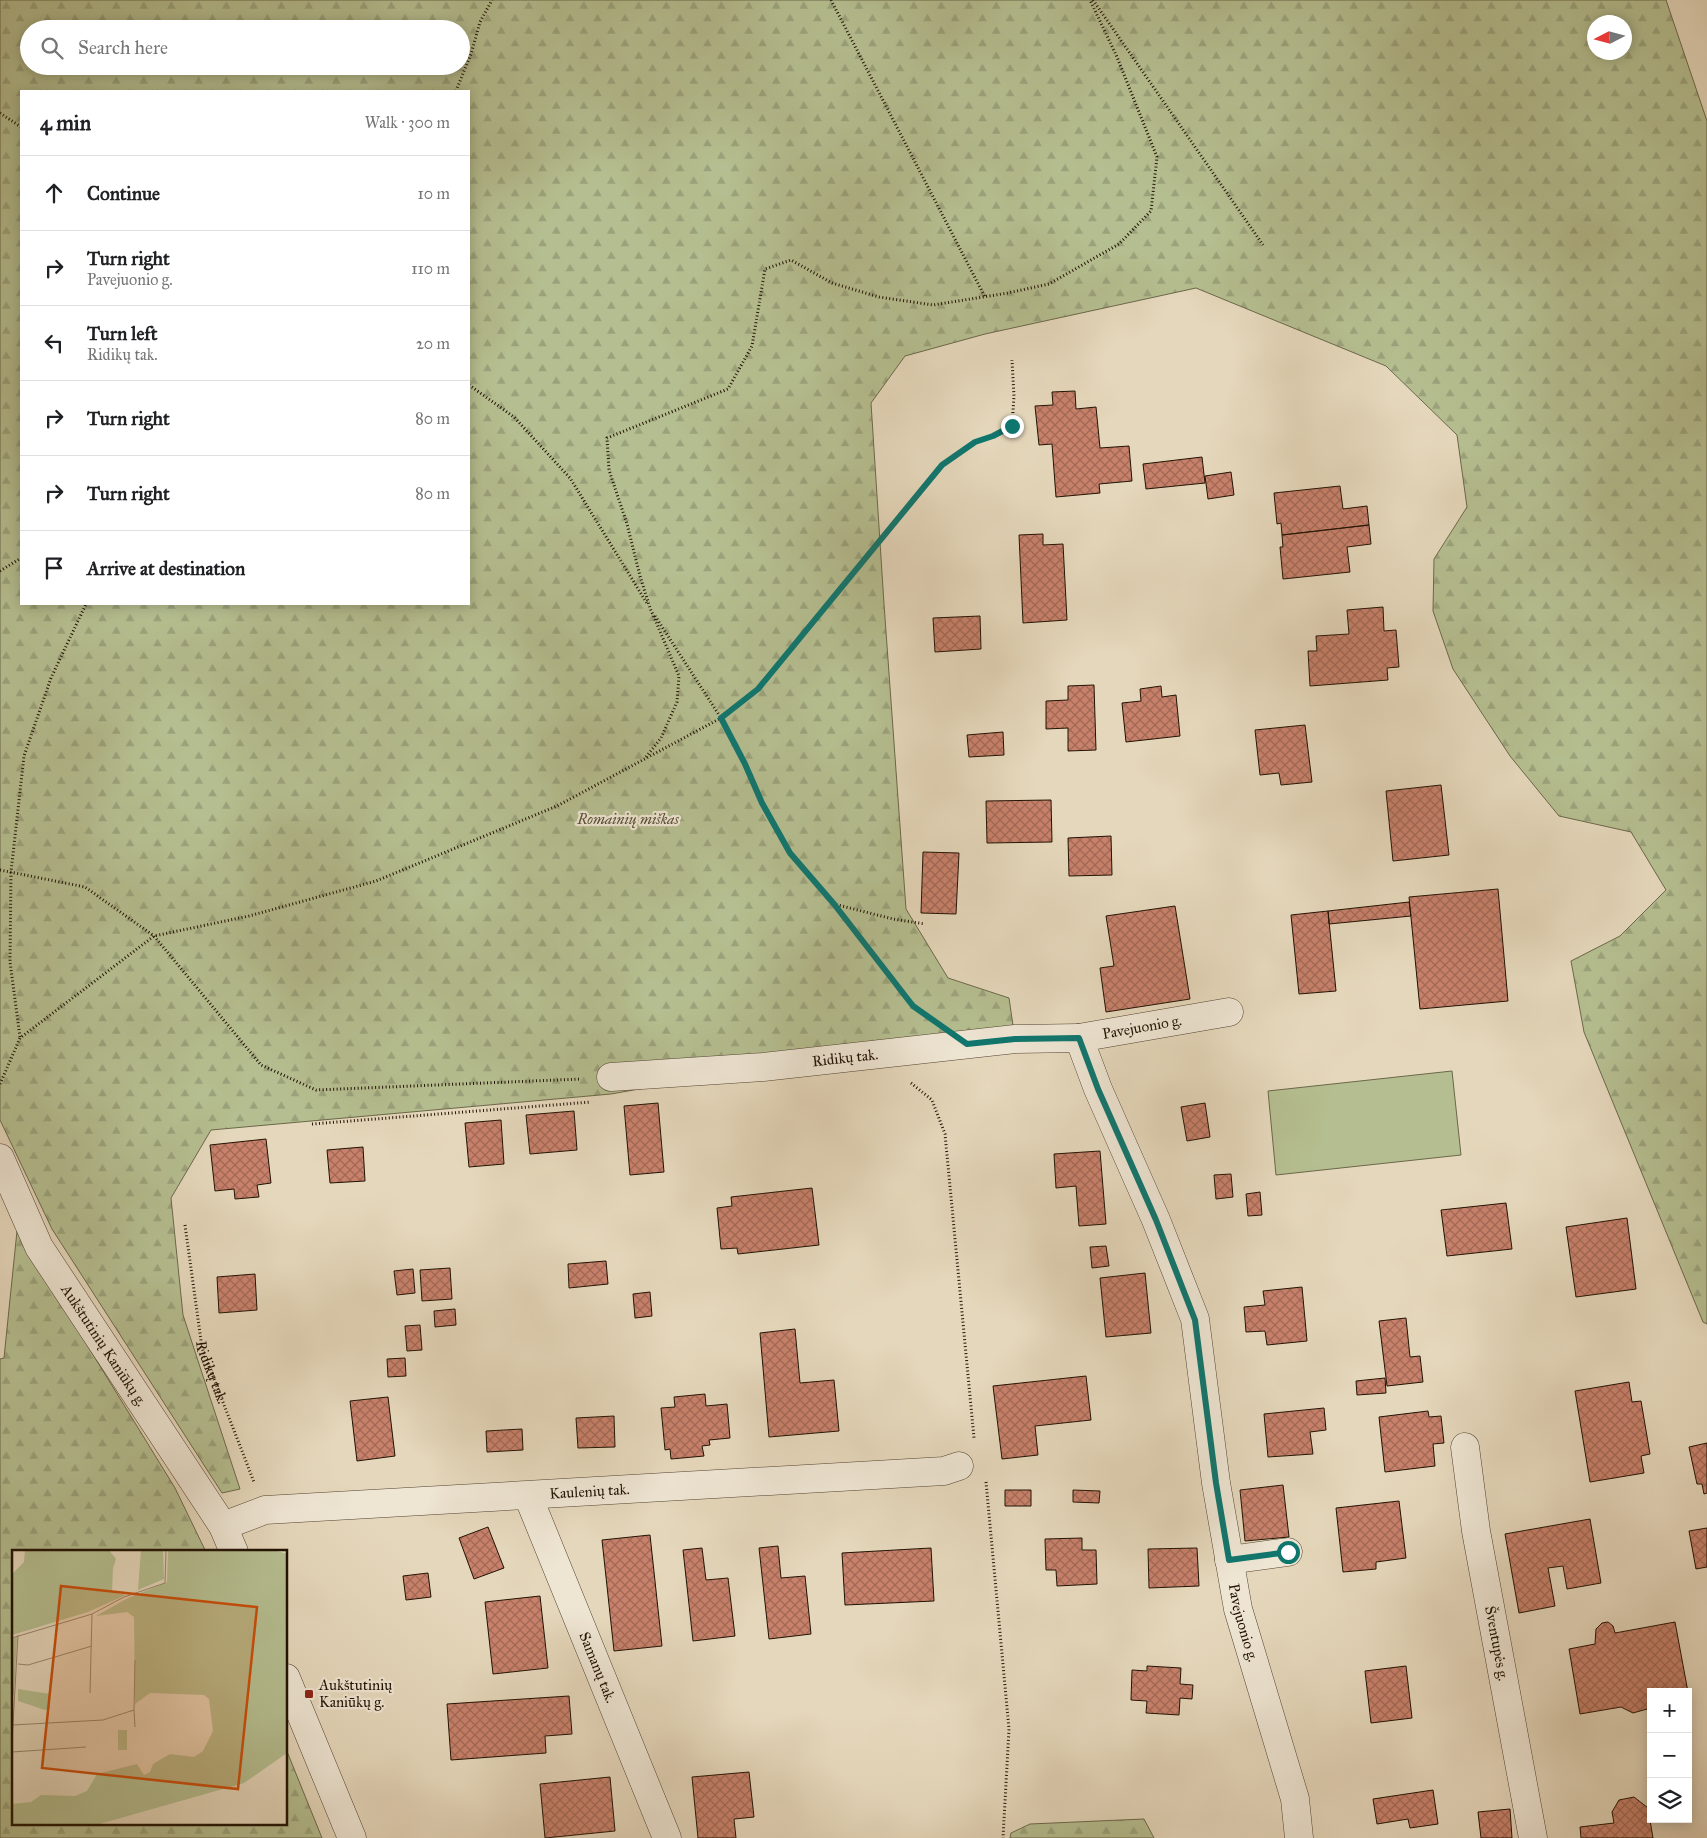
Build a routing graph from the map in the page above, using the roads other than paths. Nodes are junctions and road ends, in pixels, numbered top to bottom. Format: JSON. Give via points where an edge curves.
{"nodes":[{"id":1,"x":1229,"y":1012,"type":"dead end"},
{"id":2,"x":1079,"y":1038,"type":"junction"},
{"id":3,"x":611,"y":1077,"type":"road end"},
{"id":4,"x":0,"y":1158,"type":"edge"},
{"id":5,"x":1465,"y":1447,"type":"dead end"},
{"id":6,"x":959,"y":1466,"type":"road end"},
{"id":7,"x":528,"y":1496,"type":"junction"},
{"id":8,"x":223,"y":1526,"type":"junction"},
{"id":9,"x":233,"y":1550,"type":"edge"},
{"id":10,"x":1288,"y":1552,"type":"dead end"},
{"id":11,"x":1229,"y":1560,"type":"junction"},
{"id":12,"x":288,"y":1683,"type":"edge"},
{"id":13,"x":352,"y":1838,"type":"edge"},
{"id":14,"x":666,"y":1838,"type":"edge"},
{"id":15,"x":1299,"y":1838,"type":"edge"},
{"id":16,"x":1533,"y":1838,"type":"edge"}],
"edges":[{"from":1,"to":2,"type":"street","name":"Pavejuonio g."},
{"from":2,"to":3,"type":"street","name":"Ridikų tak.","via":[[1015,1039],[762,1067]]},
{"from":2,"to":11,"type":"street","name":"Pavejuonio g.","via":[[1195,1320]]},
{"from":4,"to":8,"type":"street","name":"Aukštutinių Kaniūkų g.","via":[[39,1247]]},
{"from":5,"to":16,"type":"street","name":"Šventupės g.","via":[[1476,1532]]},
{"from":6,"to":7,"type":"street","name":"Kaulenių tak.","via":[[944,1471]]},
{"from":7,"to":8,"type":"street","name":"Kaulenių tak.","via":[[265,1510]]},
{"from":7,"to":14,"type":"street","name":"Samanų tak."},
{"from":8,"to":9,"type":"street","name":"Aukštutinių Kaniūkų g."},
{"from":10,"to":11,"type":"street"},
{"from":11,"to":15,"type":"street","name":"Pavejuonio g.","via":[[1238,1609],[1295,1799]]},
{"from":12,"to":13,"type":"street"}]}
